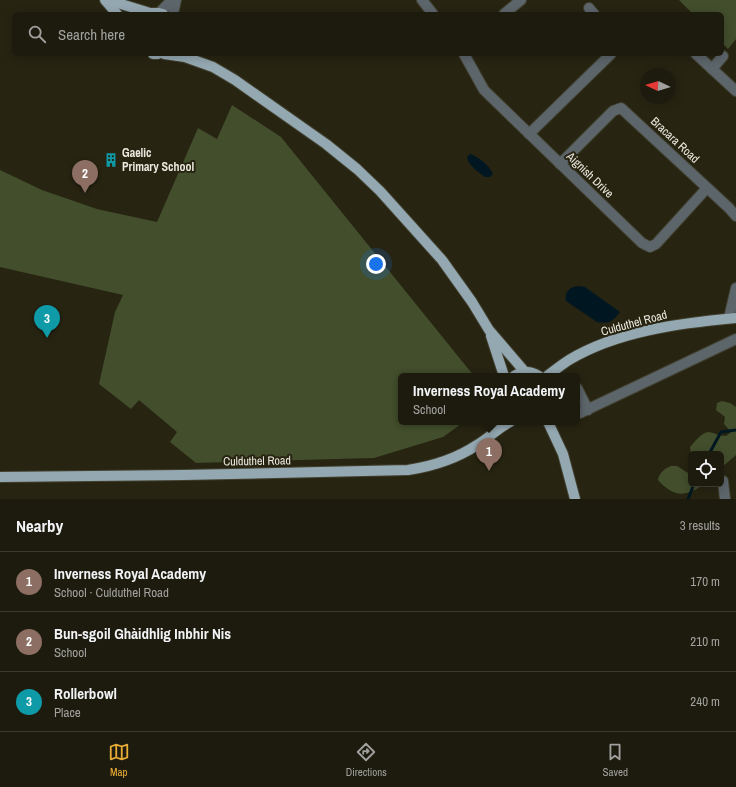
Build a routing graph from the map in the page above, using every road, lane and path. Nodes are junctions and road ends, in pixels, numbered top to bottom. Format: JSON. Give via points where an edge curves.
{"nodes":[{"id":1,"x":105,"y":0,"type":"edge"},
{"id":2,"x":108,"y":0,"type":"edge"},
{"id":3,"x":172,"y":0,"type":"edge"},
{"id":4,"x":176,"y":0,"type":"edge"},
{"id":5,"x":422,"y":0,"type":"edge"},
{"id":6,"x":521,"y":0,"type":"edge"},
{"id":7,"x":115,"y":12,"type":"edge"},
{"id":8,"x":151,"y":12,"type":"edge"},
{"id":9,"x":156,"y":12,"type":"edge"},
{"id":10,"x":173,"y":12,"type":"edge"},
{"id":11,"x":431,"y":12,"type":"edge"},
{"id":12,"x":506,"y":12,"type":"edge"},
{"id":13,"x":178,"y":56,"type":"edge"},
{"id":14,"x":202,"y":56,"type":"edge"},
{"id":15,"x":465,"y":56,"type":"edge"},
{"id":16,"x":610,"y":56,"type":"edge"},
{"id":17,"x":698,"y":56,"type":"edge"},
{"id":18,"x":723,"y":56,"type":"dead end"},
{"id":19,"x":213,"y":67,"type":"junction"},
{"id":20,"x":712,"y":69,"type":"junction"},
{"id":21,"x":736,"y":90,"type":"edge"},
{"id":22,"x":529,"y":134,"type":"junction"},
{"id":23,"x":560,"y":164,"type":"junction"},
{"id":24,"x":708,"y":188,"type":"junction"},
{"id":25,"x":736,"y":216,"type":"edge"},
{"id":26,"x":736,"y":288,"type":"edge"},
{"id":27,"x":732,"y":318,"type":"edge"},
{"id":28,"x":489,"y":330,"type":"junction"},
{"id":29,"x":736,"y":340,"type":"edge"},
{"id":30,"x":525,"y":372,"type":"joint"},
{"id":31,"x":503,"y":373,"type":"edge"},
{"id":32,"x":532,"y":373,"type":"edge"},
{"id":33,"x":551,"y":373,"type":"edge"},
{"id":34,"x":580,"y":398,"type":"edge"},
{"id":35,"x":503,"y":425,"type":"edge"},
{"id":36,"x":549,"y":425,"type":"edge"},
{"id":37,"x":0,"y":477,"type":"edge"},
{"id":38,"x":724,"y":487,"type":"edge"},
{"id":39,"x":575,"y":499,"type":"edge"},
{"id":40,"x":725,"y":499,"type":"edge"}],
"edges":[{"from":1,"to":7,"type":"main road"},
{"from":2,"to":8,"type":"main road"},
{"from":3,"to":9,"type":"street"},
{"from":4,"to":10,"type":"street"},
{"from":5,"to":11,"type":"street"},
{"from":6,"to":12,"type":"street"},
{"from":13,"to":19,"type":"main road"},
{"from":14,"to":19,"type":"main road"},
{"from":15,"to":22,"type":"street","name":"Aignish Drive","via":[[484,90]]},
{"from":16,"to":22,"type":"street"},
{"from":17,"to":20,"type":"street"},
{"from":18,"to":20,"type":"street"},
{"from":19,"to":28,"type":"main road","via":[[326,144],[357,169],[442,260]]},
{"from":20,"to":21,"type":"street"},
{"from":22,"to":23,"type":"street","name":"Aignish Drive"},
{"from":23,"to":24,"type":"street","name":"Bracara Road","via":[[613,111],[621,108]]},
{"from":23,"to":24,"type":"street","name":"Aignish Drive","via":[[642,243],[650,247],[656,244]]},
{"from":24,"to":25,"type":"street","name":"Bracara Road"},
{"from":26,"to":27,"type":"street"},
{"from":27,"to":33,"type":"main road","name":"Culduthel Road","via":[[669,326],[627,336],[569,360]]},
{"from":28,"to":30,"type":"main road"},
{"from":28,"to":31,"type":"main road"},
{"from":29,"to":34,"type":"street","via":[[584,412]]},
{"from":30,"to":32,"type":"main road"},
{"from":35,"to":37,"type":"main road","name":"Culduthel Road","via":[[478,445],[451,460],[408,470]]},
{"from":36,"to":39,"type":"main road","via":[[563,454]]},
{"from":38,"to":40,"type":"street"}]}
